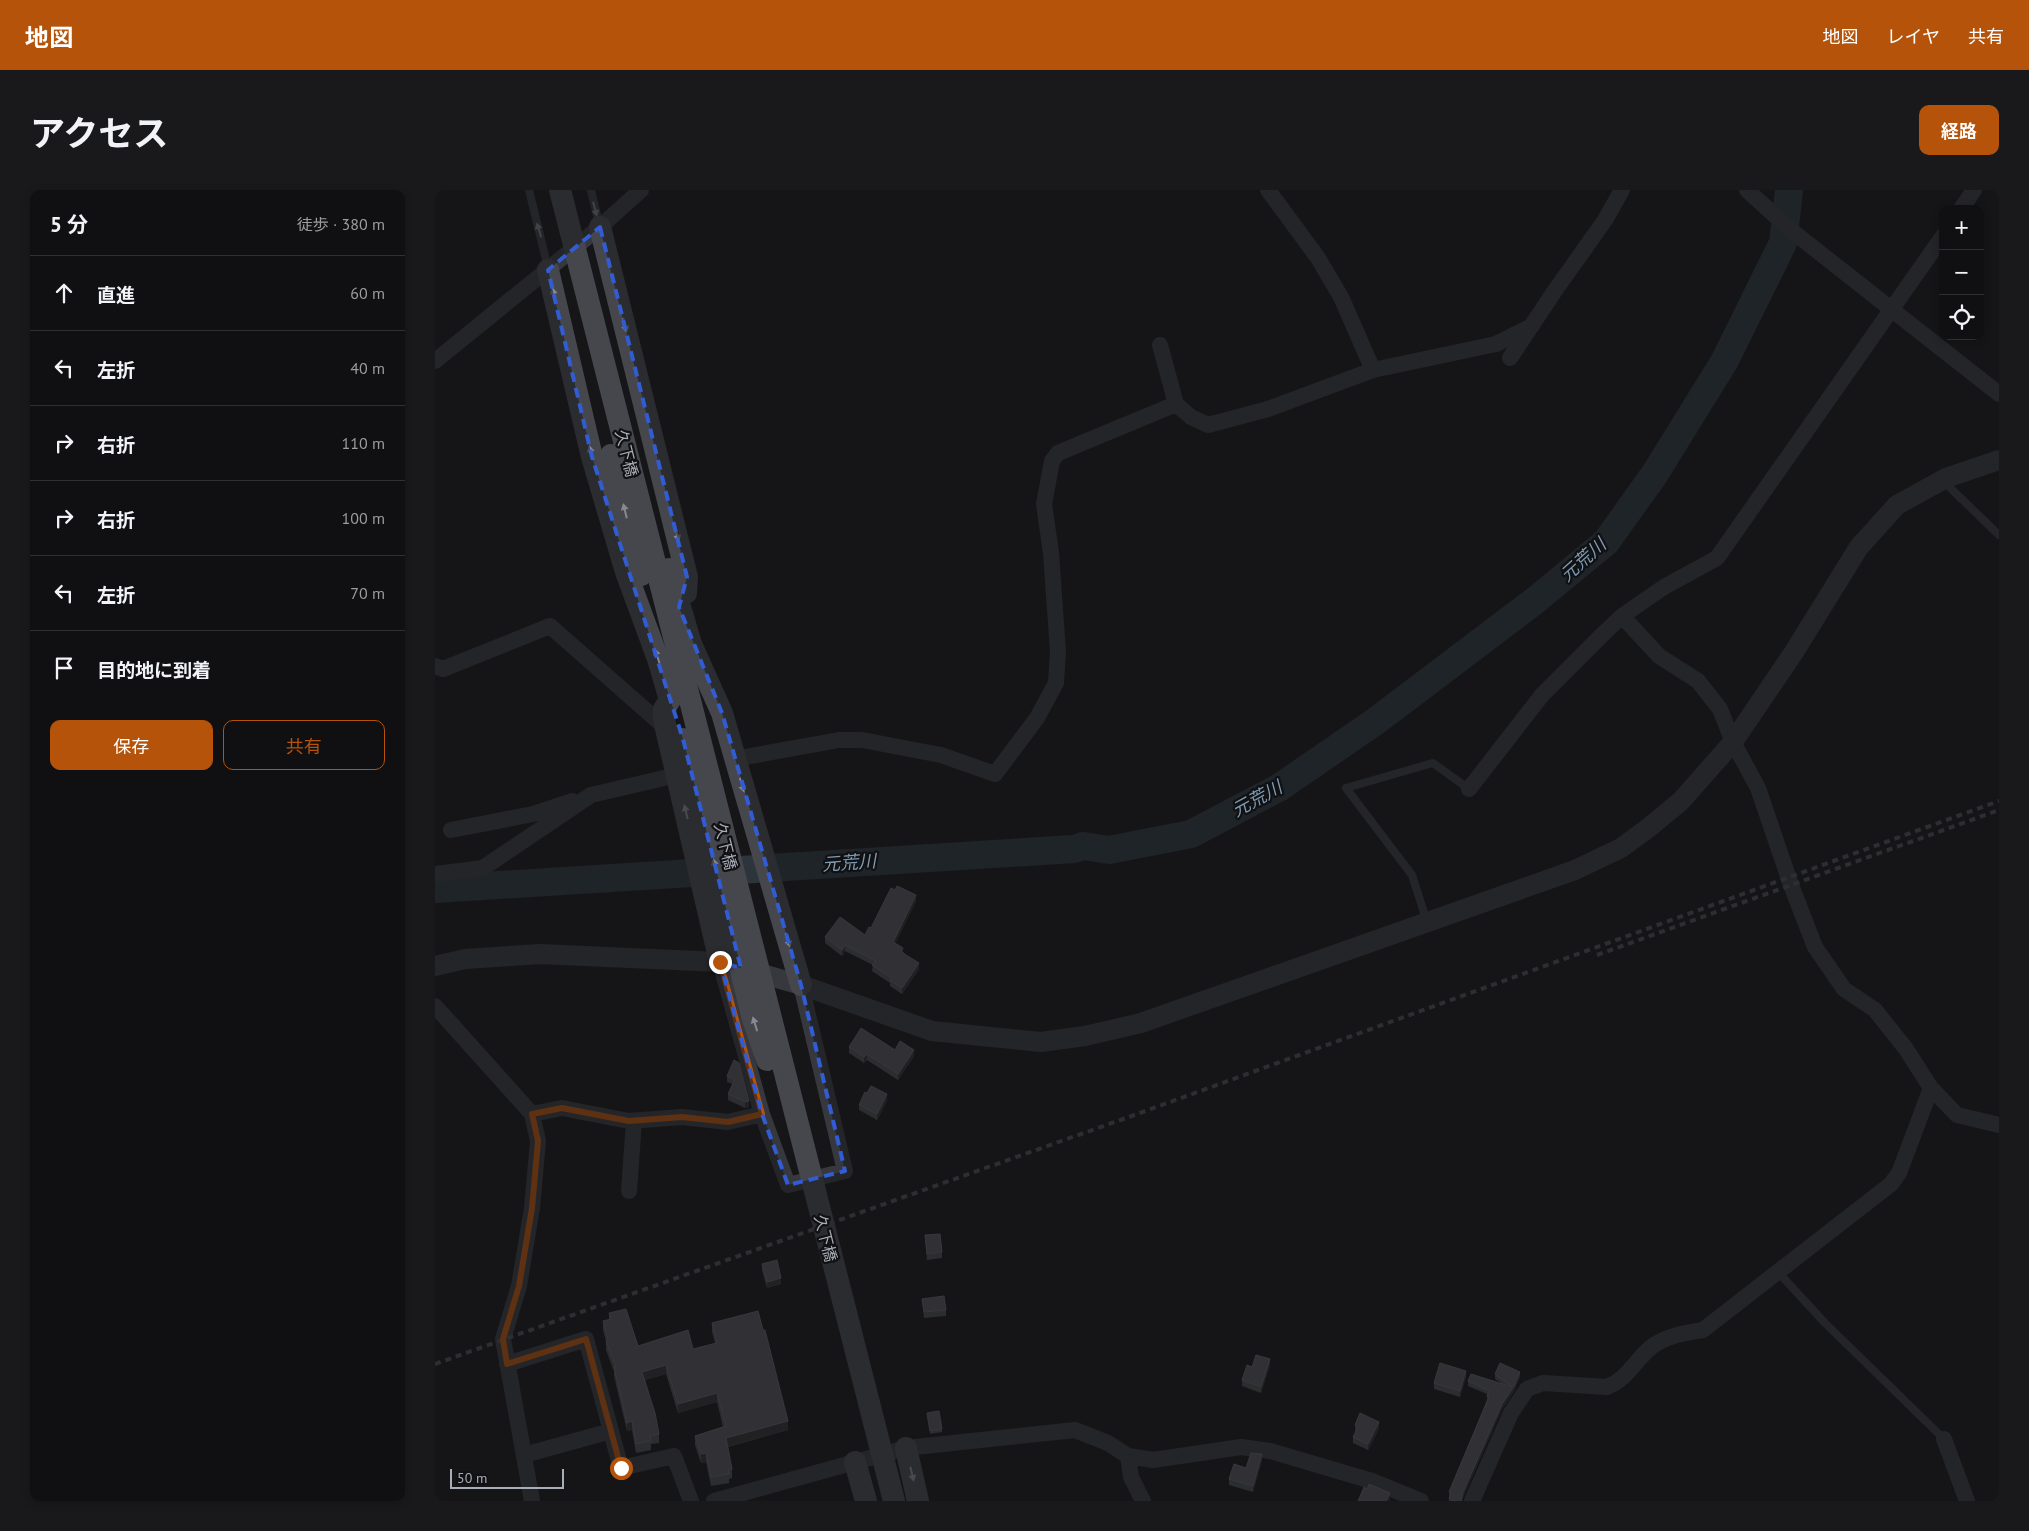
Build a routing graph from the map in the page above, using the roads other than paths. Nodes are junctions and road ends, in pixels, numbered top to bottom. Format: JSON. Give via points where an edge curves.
{"nodes":[{"id":1,"x":529,"y":190,"type":"edge"},
{"id":2,"x":547,"y":190,"type":"edge"},
{"id":3,"x":560,"y":190,"type":"edge"},
{"id":4,"x":569,"y":190,"type":"edge"},
{"id":5,"x":591,"y":190,"type":"edge"},
{"id":6,"x":641,"y":190,"type":"edge"},
{"id":7,"x":1268,"y":190,"type":"edge"},
{"id":8,"x":1622,"y":190,"type":"edge"},
{"id":9,"x":1747,"y":190,"type":"edge"},
{"id":10,"x":1974,"y":190,"type":"edge"},
{"id":11,"x":1964,"y":205,"type":"edge"},
{"id":12,"x":600,"y":227,"type":"junction"},
{"id":13,"x":1939,"y":242,"type":"edge"},
{"id":14,"x":548,"y":270,"type":"junction"},
{"id":15,"x":1893,"y":308,"type":"junction"},
{"id":16,"x":1533,"y":326,"type":"junction"},
{"id":17,"x":1161,"y":345,"type":"dead end"},
{"id":18,"x":1510,"y":358,"type":"dead end"},
{"id":19,"x":435,"y":360,"type":"edge"},
{"id":20,"x":1373,"y":370,"type":"junction"},
{"id":21,"x":1999,"y":394,"type":"edge"},
{"id":22,"x":1176,"y":404,"type":"junction"},
{"id":23,"x":1999,"y":460,"type":"edge"},
{"id":24,"x":1942,"y":481,"type":"junction"},
{"id":25,"x":1999,"y":536,"type":"edge"},
{"id":26,"x":679,"y":607,"type":"junction"},
{"id":27,"x":1622,"y":616,"type":"junction"},
{"id":28,"x":649,"y":633,"type":"junction"},
{"id":29,"x":435,"y":666,"type":"edge"},
{"id":30,"x":703,"y":673,"type":"junction"},
{"id":31,"x":675,"y":734,"type":"junction"},
{"id":32,"x":1733,"y":742,"type":"junction"},
{"id":33,"x":734,"y":759,"type":"junction"},
{"id":34,"x":677,"y":775,"type":"junction"},
{"id":35,"x":1469,"y":789,"type":"joint"},
{"id":36,"x":591,"y":795,"type":"junction"},
{"id":37,"x":451,"y":830,"type":"dead end"},
{"id":38,"x":435,"y":874,"type":"edge"},
{"id":39,"x":1427,"y":922,"type":"junction"},
{"id":40,"x":720,"y":962,"type":"junction"},
{"id":41,"x":435,"y":966,"type":"edge"},
{"id":42,"x":801,"y":985,"type":"junction"},
{"id":43,"x":435,"y":1006,"type":"edge"},
{"id":44,"x":1931,"y":1088,"type":"junction"},
{"id":45,"x":532,"y":1114,"type":"junction"},
{"id":46,"x":762,"y":1114,"type":"junction"},
{"id":47,"x":634,"y":1121,"type":"junction"},
{"id":48,"x":1999,"y":1125,"type":"edge"},
{"id":49,"x":629,"y":1190,"type":"dead end"},
{"id":50,"x":830,"y":1253,"type":"junction"},
{"id":51,"x":1778,"y":1272,"type":"junction"},
{"id":52,"x":507,"y":1364,"type":"junction"},
{"id":53,"x":611,"y":1431,"type":"junction"},
{"id":54,"x":1944,"y":1439,"type":"joint"},
{"id":55,"x":906,"y":1448,"type":"junction"},
{"id":56,"x":524,"y":1455,"type":"junction"},
{"id":57,"x":1128,"y":1456,"type":"junction"},
{"id":58,"x":855,"y":1462,"type":"junction"},
{"id":59,"x":532,"y":1501,"type":"edge"},
{"id":60,"x":691,"y":1501,"type":"edge"},
{"id":61,"x":714,"y":1501,"type":"edge"},
{"id":62,"x":866,"y":1501,"type":"edge"},
{"id":63,"x":895,"y":1501,"type":"edge"},
{"id":64,"x":919,"y":1501,"type":"edge"},
{"id":65,"x":1143,"y":1501,"type":"edge"},
{"id":66,"x":1421,"y":1501,"type":"edge"},
{"id":67,"x":1472,"y":1501,"type":"edge"},
{"id":68,"x":1967,"y":1501,"type":"edge"}],
"edges":[{"from":14,"to":1,"type":"lane","one_way":true},
{"from":28,"to":2,"type":"main road","one_way":true,"bridge":true,"via":[[641,575]]},
{"from":3,"to":50,"type":"main road","name":"久下橋","bridge":true},
{"from":4,"to":26,"type":"main road","via":[[599,285]]},
{"from":5,"to":12,"type":"lane","one_way":true},
{"from":6,"to":12,"type":"street"},
{"from":7,"to":20,"type":"street","via":[[1318,258],[1341,297]]},
{"from":8,"to":16,"type":"street"},
{"from":9,"to":15,"type":"street","via":[[1792,231]]},
{"from":10,"to":11,"type":"street"},
{"from":12,"to":14,"type":"street"},
{"from":12,"to":26,"type":"main road","one_way":true,"via":[[687,577],[687,592]]},
{"from":13,"to":15,"type":"street"},
{"from":14,"to":19,"type":"street"},
{"from":28,"to":14,"type":"main road","one_way":true,"via":[[626,572],[592,458]]},
{"from":15,"to":21,"type":"street"},
{"from":15,"to":27,"type":"street","via":[[1717,558],[1664,586]]},
{"from":16,"to":18,"type":"street"},
{"from":16,"to":20,"type":"street","via":[[1496,344]]},
{"from":17,"to":22,"type":"street"},
{"from":20,"to":22,"type":"street","via":[[1268,409],[1209,425],[1191,417]]},
{"from":22,"to":33,"type":"street","via":[[1058,453],[1052,461],[1044,504],[1058,652],[1056,683],[1037,718],[995,774],[941,755],[863,740],[839,740]]},
{"from":23,"to":24,"type":"street"},
{"from":24,"to":25,"type":"lane"},
{"from":24,"to":32,"type":"street","via":[[1897,505],[1859,548]]},
{"from":26,"to":30,"type":"main road"},
{"from":27,"to":32,"type":"street","via":[[1659,656],[1698,681],[1721,708]]},
{"from":27,"to":35,"type":"street","via":[[1542,695]]},
{"from":31,"to":28,"type":"main road","one_way":true,"via":[[670,700]]},
{"from":29,"to":31,"type":"street","via":[[443,669],[550,626]]},
{"from":30,"to":33,"type":"main road","via":[[722,713]]},
{"from":30,"to":50,"type":"main road","bridge":true,"via":[[712,732],[791,1043]]},
{"from":31,"to":34,"type":"main road"},
{"from":50,"to":31,"type":"main road","one_way":true,"bridge":true,"via":[[753,1019]]},
{"from":32,"to":39,"type":"street","via":[[1681,801],[1621,848],[1575,870]]},
{"from":32,"to":44,"type":"street","via":[[1758,788],[1815,947],[1844,989],[1875,1010]]},
{"from":33,"to":42,"type":"main road","one_way":true},
{"from":34,"to":36,"type":"street"},
{"from":40,"to":34,"type":"main road","one_way":true},
{"from":35,"to":39,"type":"lane","via":[[1433,763],[1346,788],[1412,875]]},
{"from":36,"to":37,"type":"street","via":[[533,814]]},
{"from":36,"to":38,"type":"street","via":[[483,868]]},
{"from":39,"to":42,"type":"street","via":[[1141,1023],[1041,1042],[932,1030]]},
{"from":40,"to":41,"type":"street","via":[[539,954],[465,959]]},
{"from":40,"to":42,"type":"street"},
{"from":40,"to":46,"type":"street"},
{"from":42,"to":46,"type":"street","via":[[845,1171],[787,1185]]},
{"from":43,"to":45,"type":"street"},
{"from":44,"to":48,"type":"street","via":[[1957,1115]]},
{"from":44,"to":51,"type":"street","via":[[1899,1173],[1891,1184]]},
{"from":45,"to":47,"type":"street","via":[[562,1108]]},
{"from":45,"to":52,"type":"street","via":[[538,1141],[532,1208],[519,1286],[503,1339]]},
{"from":46,"to":47,"type":"street","via":[[728,1122],[682,1117]]},
{"from":47,"to":49,"type":"street"},
{"from":50,"to":63,"type":"main road","name":"久下橋","bridge":true},
{"from":51,"to":54,"type":"lane","via":[[1825,1323]]},
{"from":51,"to":67,"type":"street","via":[[1703,1330],[1679,1334],[1654,1345],[1617,1383],[1607,1387],[1543,1383],[1527,1389],[1511,1413]]},
{"from":52,"to":53,"type":"street","via":[[586,1339]]},
{"from":52,"to":56,"type":"street"},
{"from":53,"to":56,"type":"street"},
{"from":53,"to":60,"type":"street","via":[[621,1468],[673,1456]]},
{"from":54,"to":68,"type":"street"},
{"from":55,"to":57,"type":"street","via":[[1075,1430],[1108,1443]]},
{"from":55,"to":58,"type":"street"},
{"from":55,"to":64,"type":"main road","one_way":true},
{"from":56,"to":59,"type":"street"},
{"from":57,"to":65,"type":"street","via":[[1131,1477]]},
{"from":57,"to":66,"type":"street","via":[[1153,1460],[1241,1447],[1270,1452],[1373,1482]]},
{"from":58,"to":61,"type":"street"},
{"from":58,"to":62,"type":"main road"}]}
